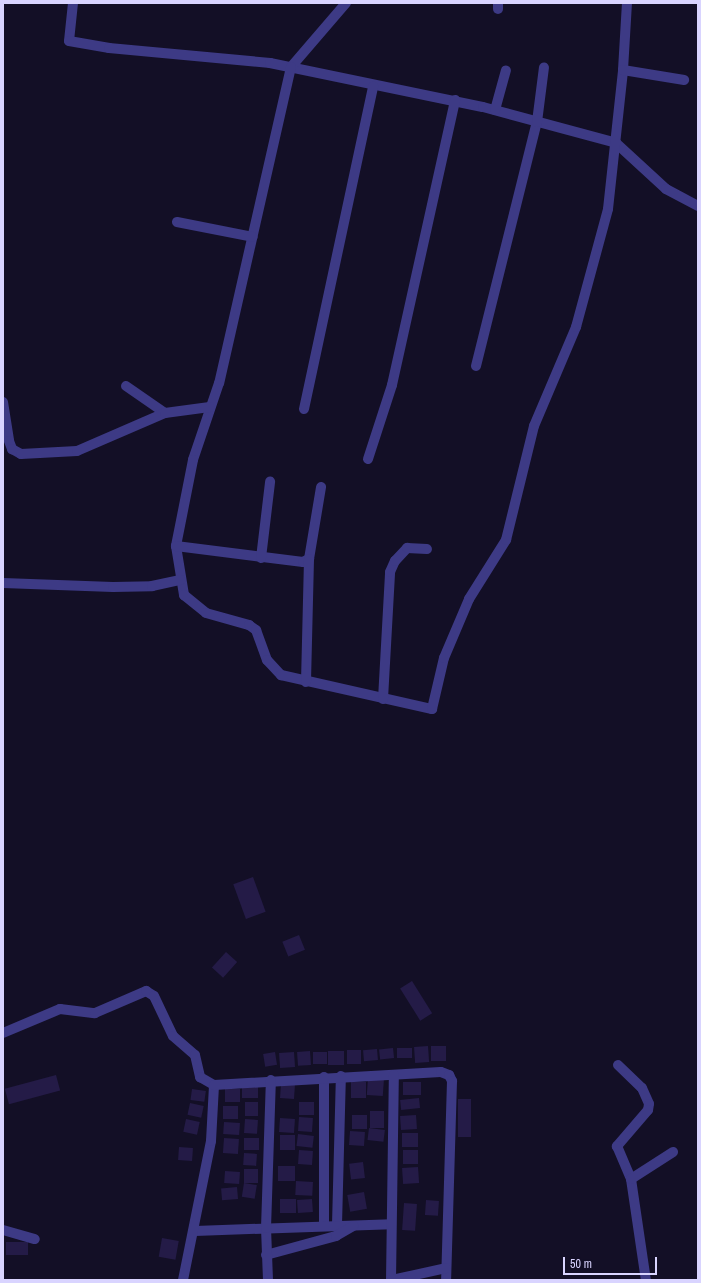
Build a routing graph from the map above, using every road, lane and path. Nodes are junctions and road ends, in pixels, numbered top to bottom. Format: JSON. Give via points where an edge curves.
{"nodes":[{"id":1,"x":73,"y":3,"type":"edge"},
{"id":2,"x":346,"y":3,"type":"edge"},
{"id":3,"x":627,"y":3,"type":"edge"},
{"id":4,"x":291,"y":67,"type":"junction"},
{"id":5,"x":544,"y":67,"type":"dead end"},
{"id":6,"x":506,"y":70,"type":"dead end"},
{"id":7,"x":623,"y":70,"type":"junction"},
{"id":8,"x":684,"y":80,"type":"dead end"},
{"id":9,"x":373,"y":86,"type":"junction"},
{"id":10,"x":455,"y":100,"type":"junction"},
{"id":11,"x":495,"y":110,"type":"junction"},
{"id":12,"x":537,"y":122,"type":"junction"},
{"id":13,"x":616,"y":143,"type":"junction"},
{"id":14,"x":698,"y":206,"type":"edge"},
{"id":15,"x":177,"y":222,"type":"dead end"},
{"id":16,"x":253,"y":237,"type":"junction"},
{"id":17,"x":476,"y":366,"type":"dead end"},
{"id":18,"x":126,"y":386,"type":"dead end"},
{"id":19,"x":3,"y":402,"type":"edge"},
{"id":20,"x":210,"y":407,"type":"junction"},
{"id":21,"x":304,"y":409,"type":"dead end"},
{"id":22,"x":165,"y":413,"type":"junction"},
{"id":23,"x":368,"y":459,"type":"dead end"},
{"id":24,"x":270,"y":482,"type":"dead end"},
{"id":25,"x":321,"y":487,"type":"dead end"},
{"id":26,"x":176,"y":546,"type":"junction"},
{"id":27,"x":427,"y":549,"type":"dead end"},
{"id":28,"x":261,"y":558,"type":"junction"},
{"id":29,"x":309,"y":558,"type":"junction"},
{"id":30,"x":180,"y":580,"type":"junction"},
{"id":31,"x":3,"y":583,"type":"edge"},
{"id":32,"x":306,"y":682,"type":"junction"},
{"id":33,"x":383,"y":699,"type":"junction"},
{"id":34,"x":3,"y":1033,"type":"edge"},
{"id":35,"x":618,"y":1065,"type":"dead end"},
{"id":36,"x":394,"y":1075,"type":"junction"},
{"id":37,"x":341,"y":1076,"type":"junction"},
{"id":38,"x":324,"y":1077,"type":"junction"},
{"id":39,"x":271,"y":1080,"type":"junction"},
{"id":40,"x":214,"y":1085,"type":"junction"},
{"id":41,"x":673,"y":1152,"type":"dead end"},
{"id":42,"x":631,"y":1179,"type":"junction"},
{"id":43,"x":391,"y":1224,"type":"junction"},
{"id":44,"x":337,"y":1225,"type":"junction"},
{"id":45,"x":324,"y":1226,"type":"junction"},
{"id":46,"x":354,"y":1226,"type":"junction"},
{"id":47,"x":266,"y":1228,"type":"junction"},
{"id":48,"x":3,"y":1230,"type":"edge"},
{"id":49,"x":195,"y":1231,"type":"junction"},
{"id":50,"x":34,"y":1238,"type":"dead end"},
{"id":51,"x":266,"y":1255,"type":"junction"},
{"id":52,"x":446,"y":1268,"type":"junction"},
{"id":53,"x":183,"y":1280,"type":"edge"},
{"id":54,"x":268,"y":1280,"type":"edge"},
{"id":55,"x":391,"y":1280,"type":"edge"},
{"id":56,"x":446,"y":1280,"type":"edge"},
{"id":57,"x":646,"y":1280,"type":"edge"}],
"edges":[{"from":1,"to":4,"type":"street","via":[[69,41]]},
{"from":2,"to":4,"type":"street"},
{"from":3,"to":7,"type":"street"},
{"from":4,"to":9,"type":"street"},
{"from":4,"to":16,"type":"street"},
{"from":5,"to":12,"type":"street"},
{"from":6,"to":11,"type":"street"},
{"from":7,"to":8,"type":"street"},
{"from":7,"to":13,"type":"street"},
{"from":9,"to":10,"type":"street"},
{"from":9,"to":21,"type":"street"},
{"from":10,"to":11,"type":"street"},
{"from":10,"to":23,"type":"street","via":[[392,385]]},
{"from":11,"to":12,"type":"street"},
{"from":12,"to":13,"type":"street"},
{"from":12,"to":17,"type":"street"},
{"from":13,"to":14,"type":"street","via":[[666,189]]},
{"from":13,"to":33,"type":"street","via":[[608,209],[576,327],[560,370],[534,426],[503,549],[469,599],[444,658],[432,709]]},
{"from":15,"to":16,"type":"street"},
{"from":16,"to":20,"type":"street","via":[[219,383]]},
{"from":18,"to":22,"type":"street"},
{"from":19,"to":22,"type":"street","via":[[9,441],[12,449],[21,454],[77,451]]},
{"from":20,"to":22,"type":"street"},
{"from":20,"to":26,"type":"street","via":[[193,460]]},
{"from":24,"to":28,"type":"street"},
{"from":25,"to":29,"type":"street"},
{"from":26,"to":28,"type":"street"},
{"from":26,"to":30,"type":"street"},
{"from":27,"to":33,"type":"street","via":[[407,548],[394,561],[390,572]]},
{"from":28,"to":29,"type":"street","via":[[303,562]]},
{"from":29,"to":32,"type":"street"},
{"from":30,"to":31,"type":"street","via":[[152,586],[113,587]]},
{"from":30,"to":32,"type":"street","via":[[184,595],[197,608],[249,625],[260,637],[267,660],[274,670],[292,680]]},
{"from":32,"to":33,"type":"street"},
{"from":34,"to":40,"type":"street","via":[[60,1009],[95,1013],[146,990],[154,996],[173,1036],[195,1055],[201,1079]]},
{"from":35,"to":42,"type":"street","via":[[642,1088],[649,1104],[648,1110],[617,1146]]},
{"from":36,"to":37,"type":"street"},
{"from":36,"to":43,"type":"street"},
{"from":36,"to":52,"type":"street","via":[[441,1072],[449,1074],[452,1081]]},
{"from":37,"to":38,"type":"street"},
{"from":37,"to":44,"type":"street"},
{"from":38,"to":39,"type":"street"},
{"from":38,"to":45,"type":"street"},
{"from":39,"to":40,"type":"street"},
{"from":39,"to":47,"type":"street"},
{"from":40,"to":49,"type":"street","via":[[211,1141]]},
{"from":41,"to":42,"type":"street"},
{"from":42,"to":57,"type":"street"},
{"from":43,"to":46,"type":"street"},
{"from":43,"to":55,"type":"street"},
{"from":44,"to":45,"type":"street"},
{"from":44,"to":46,"type":"street"},
{"from":45,"to":47,"type":"street"},
{"from":46,"to":51,"type":"street","via":[[336,1236]]},
{"from":47,"to":49,"type":"street"},
{"from":47,"to":51,"type":"street"},
{"from":48,"to":50,"type":"street"},
{"from":49,"to":53,"type":"street"},
{"from":51,"to":54,"type":"street"},
{"from":52,"to":55,"type":"street"},
{"from":52,"to":56,"type":"street"}]}
